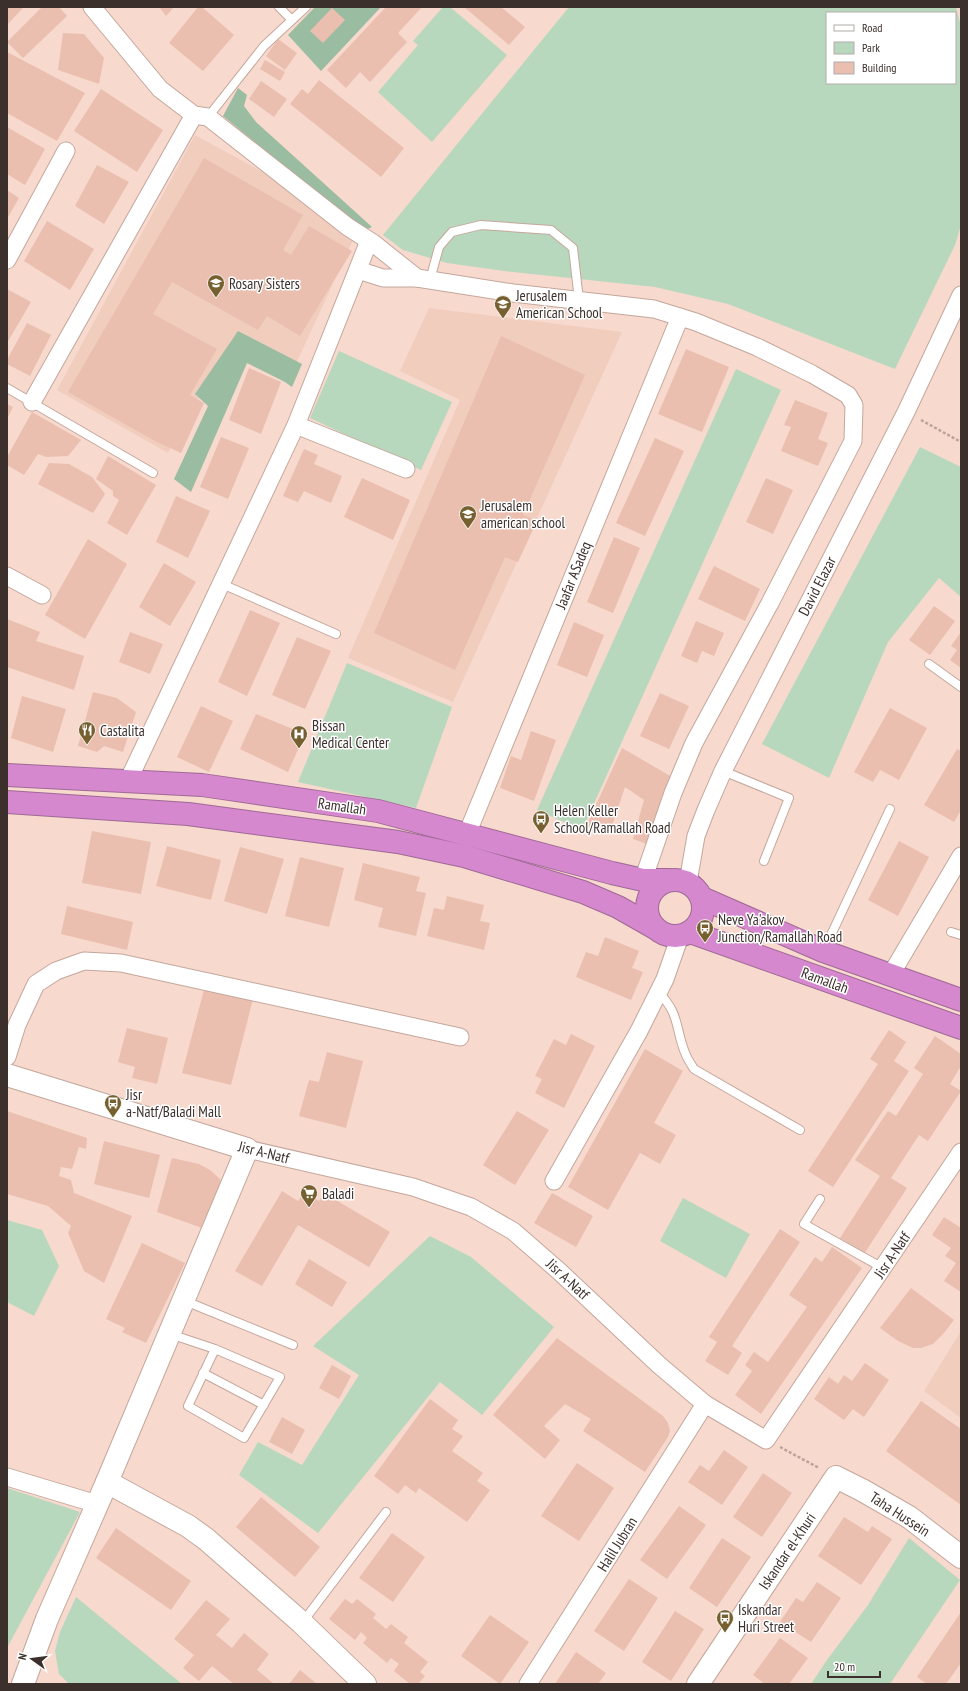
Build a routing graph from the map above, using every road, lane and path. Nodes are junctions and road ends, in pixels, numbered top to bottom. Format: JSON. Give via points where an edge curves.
{"nodes":[{"id":1,"x":92,"y":7,"type":"edge"},
{"id":2,"x":280,"y":7,"type":"edge"},
{"id":3,"x":306,"y":7,"type":"edge"},
{"id":4,"x":292,"y":20,"type":"junction"},
{"id":5,"x":201,"y":116,"type":"junction"},
{"id":6,"x":66,"y":151,"type":"dead end"},
{"id":7,"x":368,"y":241,"type":"junction"},
{"id":8,"x":7,"y":260,"type":"edge"},
{"id":9,"x":358,"y":270,"type":"junction"},
{"id":10,"x":423,"y":279,"type":"junction"},
{"id":11,"x":961,"y":295,"type":"edge"},
{"id":12,"x":579,"y":300,"type":"junction"},
{"id":13,"x":680,"y":317,"type":"junction"},
{"id":14,"x":7,"y":388,"type":"edge"},
{"id":15,"x":32,"y":402,"type":"junction"},
{"id":16,"x":906,"y":412,"type":"junction"},
{"id":17,"x":296,"y":425,"type":"junction"},
{"id":18,"x":961,"y":442,"type":"edge"},
{"id":19,"x":406,"y":469,"type":"dead end"},
{"id":20,"x":153,"y":473,"type":"dead end"},
{"id":21,"x":7,"y":576,"type":"edge"},
{"id":22,"x":222,"y":584,"type":"junction"},
{"id":23,"x":42,"y":595,"type":"dead end"},
{"id":24,"x":336,"y":634,"type":"dead end"},
{"id":25,"x":929,"y":664,"type":"dead end"},
{"id":26,"x":961,"y":688,"type":"edge"},
{"id":27,"x":723,"y":770,"type":"junction"},
{"id":28,"x":7,"y":775,"type":"edge"},
{"id":29,"x":128,"y":781,"type":"junction"},
{"id":30,"x":7,"y":802,"type":"edge"},
{"id":31,"x":890,"y":809,"type":"dead end"},
{"id":32,"x":467,"y":834,"type":"junction"},
{"id":33,"x":961,"y":856,"type":"edge"},
{"id":34,"x":764,"y":861,"type":"dead end"},
{"id":35,"x":643,"y":880,"type":"junction"},
{"id":36,"x":686,"y":887,"type":"junction"},
{"id":37,"x":655,"y":928,"type":"junction"},
{"id":38,"x":951,"y":932,"type":"dead end"},
{"id":39,"x":685,"y":934,"type":"junction"},
{"id":40,"x":961,"y":935,"type":"edge"},
{"id":41,"x":823,"y":951,"type":"junction"},
{"id":42,"x":890,"y":976,"type":"junction"},
{"id":43,"x":658,"y":992,"type":"junction"},
{"id":44,"x":961,"y":1000,"type":"edge"},
{"id":45,"x":961,"y":1028,"type":"edge"},
{"id":46,"x":460,"y":1037,"type":"dead end"},
{"id":47,"x":7,"y":1057,"type":"edge"},
{"id":48,"x":7,"y":1075,"type":"edge"},
{"id":49,"x":800,"y":1130,"type":"dead end"},
{"id":50,"x":247,"y":1149,"type":"junction"},
{"id":51,"x":961,"y":1152,"type":"edge"},
{"id":52,"x":554,"y":1182,"type":"dead end"},
{"id":53,"x":820,"y":1199,"type":"dead end"},
{"id":54,"x":883,"y":1268,"type":"junction"},
{"id":55,"x":183,"y":1301,"type":"junction"},
{"id":56,"x":169,"y":1333,"type":"junction"},
{"id":57,"x":293,"y":1345,"type":"dead end"},
{"id":58,"x":215,"y":1349,"type":"junction"},
{"id":59,"x":203,"y":1373,"type":"junction"},
{"id":60,"x":705,"y":1404,"type":"junction"},
{"id":61,"x":264,"y":1405,"type":"junction"},
{"id":62,"x":766,"y":1440,"type":"junction"},
{"id":63,"x":7,"y":1477,"type":"edge"},
{"id":64,"x":836,"y":1477,"type":"junction"},
{"id":65,"x":107,"y":1482,"type":"junction"},
{"id":66,"x":97,"y":1504,"type":"junction"},
{"id":67,"x":386,"y":1512,"type":"dead end"},
{"id":68,"x":961,"y":1557,"type":"edge"},
{"id":69,"x":302,"y":1623,"type":"junction"},
{"id":70,"x":23,"y":1684,"type":"edge"},
{"id":71,"x":366,"y":1684,"type":"edge"},
{"id":72,"x":528,"y":1684,"type":"edge"},
{"id":73,"x":698,"y":1684,"type":"edge"}],
"edges":[{"from":1,"to":5,"type":"street","via":[[160,89]]},
{"from":2,"to":4,"type":"lane"},
{"from":3,"to":4,"type":"lane"},
{"from":4,"to":5,"type":"lane","via":[[264,46]]},
{"from":5,"to":7,"type":"street"},
{"from":5,"to":15,"type":"street"},
{"from":6,"to":8,"type":"street"},
{"from":7,"to":9,"type":"street"},
{"from":7,"to":10,"type":"street"},
{"from":9,"to":10,"type":"street","via":[[383,278]]},
{"from":9,"to":17,"type":"street"},
{"from":10,"to":12,"type":"street"},
{"from":10,"to":12,"type":"lane","via":[[439,247],[452,232],[481,224],[551,230],[572,248]]},
{"from":11,"to":16,"type":"street","name":"David Elazar"},
{"from":12,"to":13,"type":"street","via":[[654,309]]},
{"from":13,"to":32,"type":"street","name":"Jaafar ASadeq"},
{"from":13,"to":35,"type":"street","via":[[757,347],[848,395],[854,405],[853,441],[770,603],[694,743],[673,793]]},
{"from":14,"to":15,"type":"lane"},
{"from":15,"to":20,"type":"lane"},
{"from":16,"to":18,"type":"path"},
{"from":16,"to":27,"type":"street","name":"David Elazar"},
{"from":17,"to":19,"type":"street"},
{"from":17,"to":22,"type":"street"},
{"from":21,"to":23,"type":"street"},
{"from":22,"to":24,"type":"lane"},
{"from":22,"to":29,"type":"street"},
{"from":25,"to":26,"type":"lane"},
{"from":27,"to":34,"type":"lane","via":[[789,798]]},
{"from":27,"to":36,"type":"street","name":"David Elazar","via":[[696,836]]},
{"from":28,"to":29,"type":"highway","name":"Ramallah"},
{"from":29,"to":32,"type":"highway","name":"Ramallah","via":[[202,785],[378,811]]},
{"from":30,"to":37,"type":"highway","name":"Ramallah","via":[[188,814],[398,842],[464,856],[583,892],[618,907]]},
{"from":31,"to":41,"type":"lane"},
{"from":32,"to":35,"type":"highway","name":"Ramallah"},
{"from":33,"to":42,"type":"street"},
{"from":35,"to":36,"type":"highway","name":"Ramallah"},
{"from":36,"to":37,"type":"highway","via":[[660,884],[652,890],[647,910],[649,920]]},
{"from":36,"to":39,"type":"highway","via":[[703,908],[697,926]]},
{"from":36,"to":41,"type":"highway","name":"Ramallah"},
{"from":37,"to":39,"type":"highway","via":[[670,936]]},
{"from":38,"to":40,"type":"lane"},
{"from":39,"to":43,"type":"street"},
{"from":39,"to":45,"type":"highway","name":"Ramallah"},
{"from":41,"to":42,"type":"highway","name":"Ramallah"},
{"from":42,"to":44,"type":"highway","name":"Ramallah"},
{"from":43,"to":49,"type":"lane","via":[[668,1001],[685,1054],[694,1069]]},
{"from":43,"to":52,"type":"street","via":[[639,1031]]},
{"from":46,"to":47,"type":"street","via":[[121,964],[84,961],[56,971],[36,984],[17,1025]]},
{"from":48,"to":50,"type":"street","name":"Jisr A-Natf"},
{"from":50,"to":55,"type":"street"},
{"from":50,"to":60,"type":"street","name":"Jisr A-Natf","via":[[414,1187],[478,1211],[513,1231]]},
{"from":51,"to":54,"type":"street","name":"Jisr A-Natf"},
{"from":53,"to":54,"type":"lane","via":[[804,1224]]},
{"from":54,"to":62,"type":"street","name":"Jisr A-Natf"},
{"from":55,"to":56,"type":"street"},
{"from":55,"to":57,"type":"lane"},
{"from":56,"to":58,"type":"lane"},
{"from":56,"to":65,"type":"street"},
{"from":58,"to":59,"type":"lane"},
{"from":58,"to":61,"type":"lane","via":[[280,1377]]},
{"from":59,"to":61,"type":"lane"},
{"from":59,"to":61,"type":"lane","via":[[188,1406],[244,1438]]},
{"from":60,"to":62,"type":"street","name":"Jisr A-Natf"},
{"from":60,"to":72,"type":"street","name":"Halil Jubran"},
{"from":62,"to":64,"type":"path"},
{"from":63,"to":66,"type":"street"},
{"from":64,"to":68,"type":"street","name":"Taha Hussein","via":[[909,1517]]},
{"from":64,"to":73,"type":"street","name":"Iskandar el-Khuri"},
{"from":65,"to":66,"type":"street"},
{"from":65,"to":69,"type":"street","via":[[188,1526],[206,1539]]},
{"from":66,"to":70,"type":"street","via":[[47,1620]]},
{"from":67,"to":69,"type":"lane"},
{"from":69,"to":71,"type":"street"}]}
